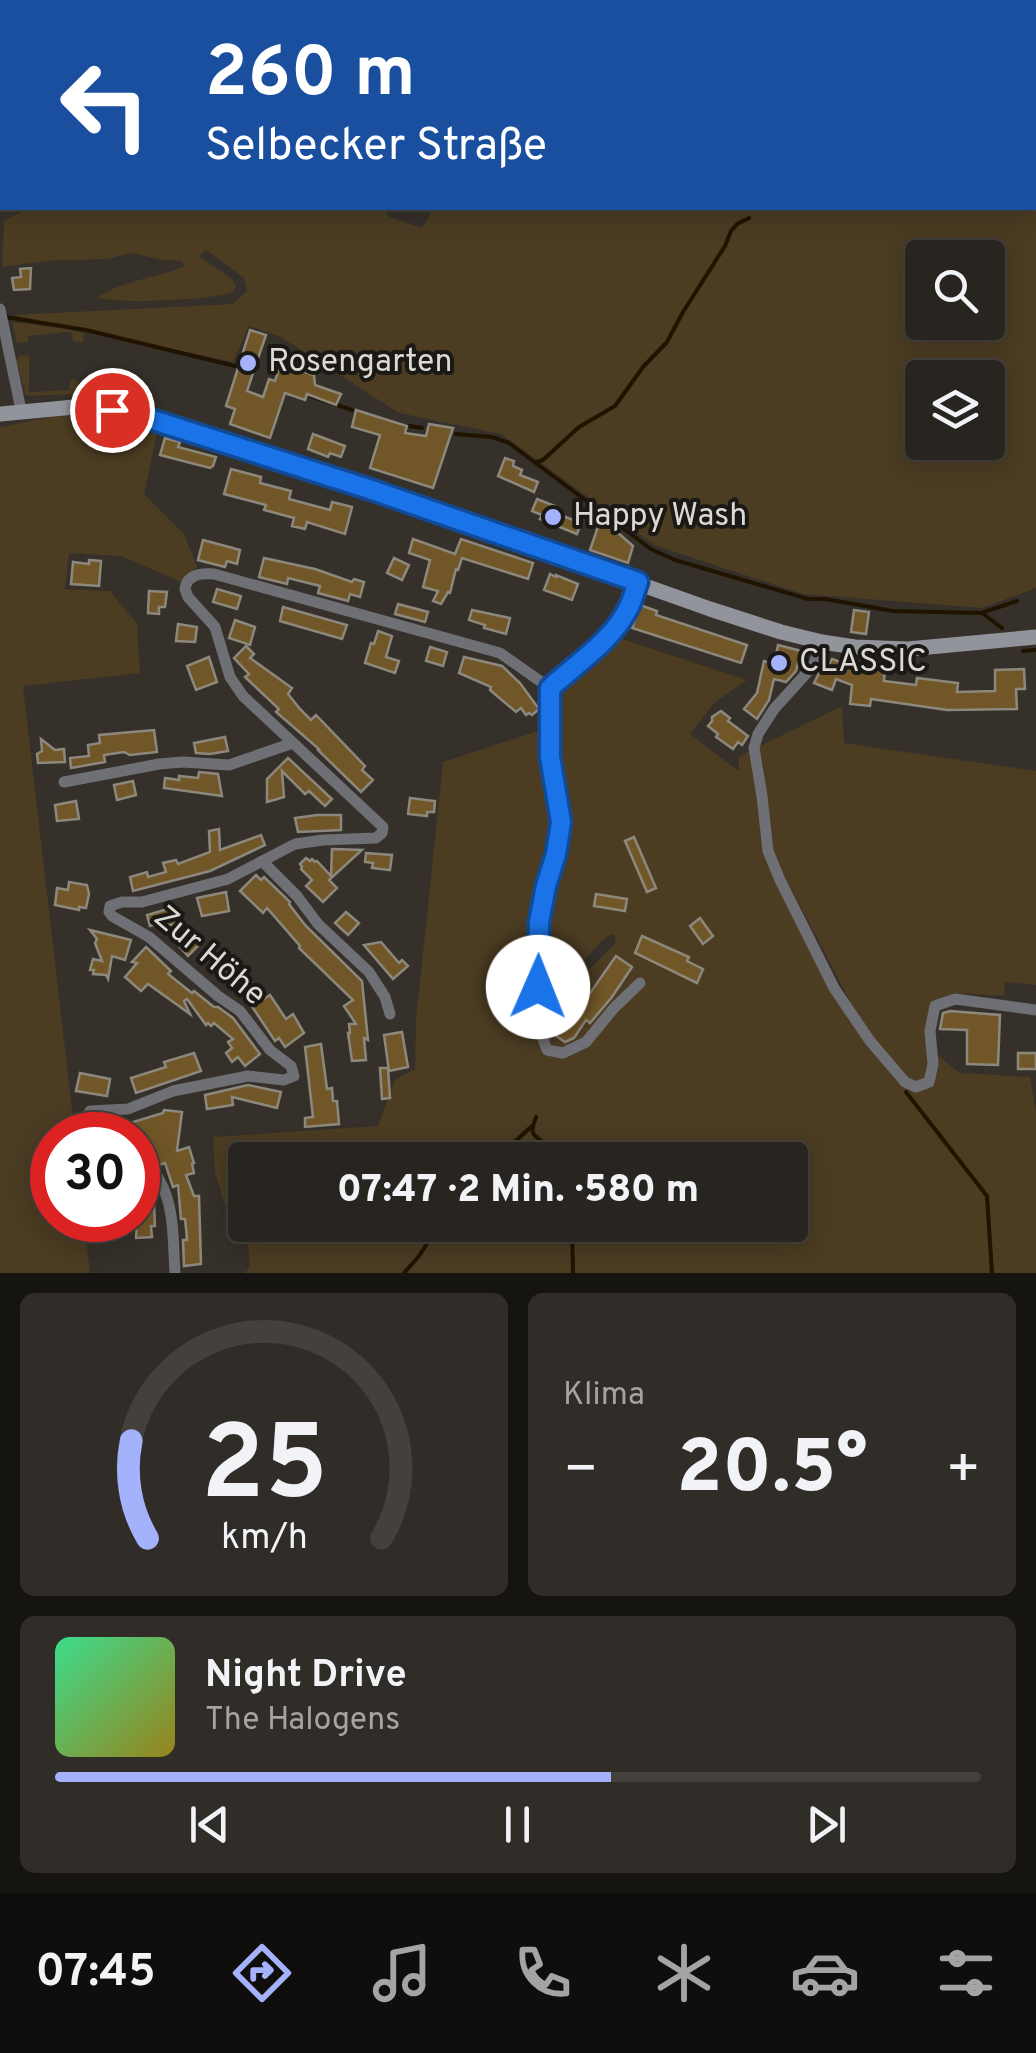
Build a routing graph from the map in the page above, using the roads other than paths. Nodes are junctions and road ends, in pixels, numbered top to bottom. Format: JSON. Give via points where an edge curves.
{"nodes":[{"id":1,"x":1,"y":315,"type":"edge"},
{"id":2,"x":21,"y":410,"type":"junction"},
{"id":3,"x":0,"y":414,"type":"edge"},
{"id":4,"x":638,"y":582,"type":"junction"},
{"id":5,"x":1036,"y":637,"type":"edge"},
{"id":6,"x":822,"y":642,"type":"junction"},
{"id":7,"x":550,"y":688,"type":"junction"},
{"id":8,"x":293,"y":742,"type":"junction"},
{"id":9,"x":64,"y":782,"type":"dead end"},
{"id":10,"x":262,"y":861,"type":"junction"},
{"id":11,"x":640,"y":982,"type":"dead end"},
{"id":12,"x":1036,"y":1010,"type":"edge"},
{"id":13,"x":390,"y":1014,"type":"dead end"},
{"id":14,"x":90,"y":1112,"type":"edge"},
{"id":15,"x":160,"y":1179,"type":"edge"},
{"id":16,"x":174,"y":1273,"type":"edge"}],
"edges":[{"from":1,"to":2,"type":"street"},
{"from":2,"to":3,"type":"main road"},
{"from":2,"to":4,"type":"main road","via":[[85,406],[153,420]]},
{"from":4,"to":6,"type":"main road"},
{"from":4,"to":7,"type":"street","via":[[615,628]]},
{"from":5,"to":6,"type":"main road","via":[[908,649]]},
{"from":6,"to":12,"type":"street","via":[[813,666],[774,709],[754,748],[768,851],[834,988],[870,1041],[916,1087],[929,1082],[935,1006],[954,999]]},
{"from":7,"to":8,"type":"street","name":"Zur Höhe","via":[[500,653],[214,574],[194,575],[186,584],[188,597],[215,627],[230,677]]},
{"from":7,"to":11,"type":"street","via":[[550,757],[561,822],[539,922],[538,1026],[547,1050],[563,1053],[586,1042]]},
{"from":8,"to":9,"type":"street","via":[[229,766],[171,763]]},
{"from":8,"to":10,"type":"street","name":"Zur Höhe","via":[[382,833],[295,844]]},
{"from":10,"to":13,"type":"street","via":[[369,972]]},
{"from":10,"to":14,"type":"street","name":"Zur Höhe","via":[[228,879],[114,904],[109,912],[240,1011],[294,1076],[248,1076],[173,1090],[128,1110]]},
{"from":15,"to":16,"type":"street","via":[[168,1196]]}]}
